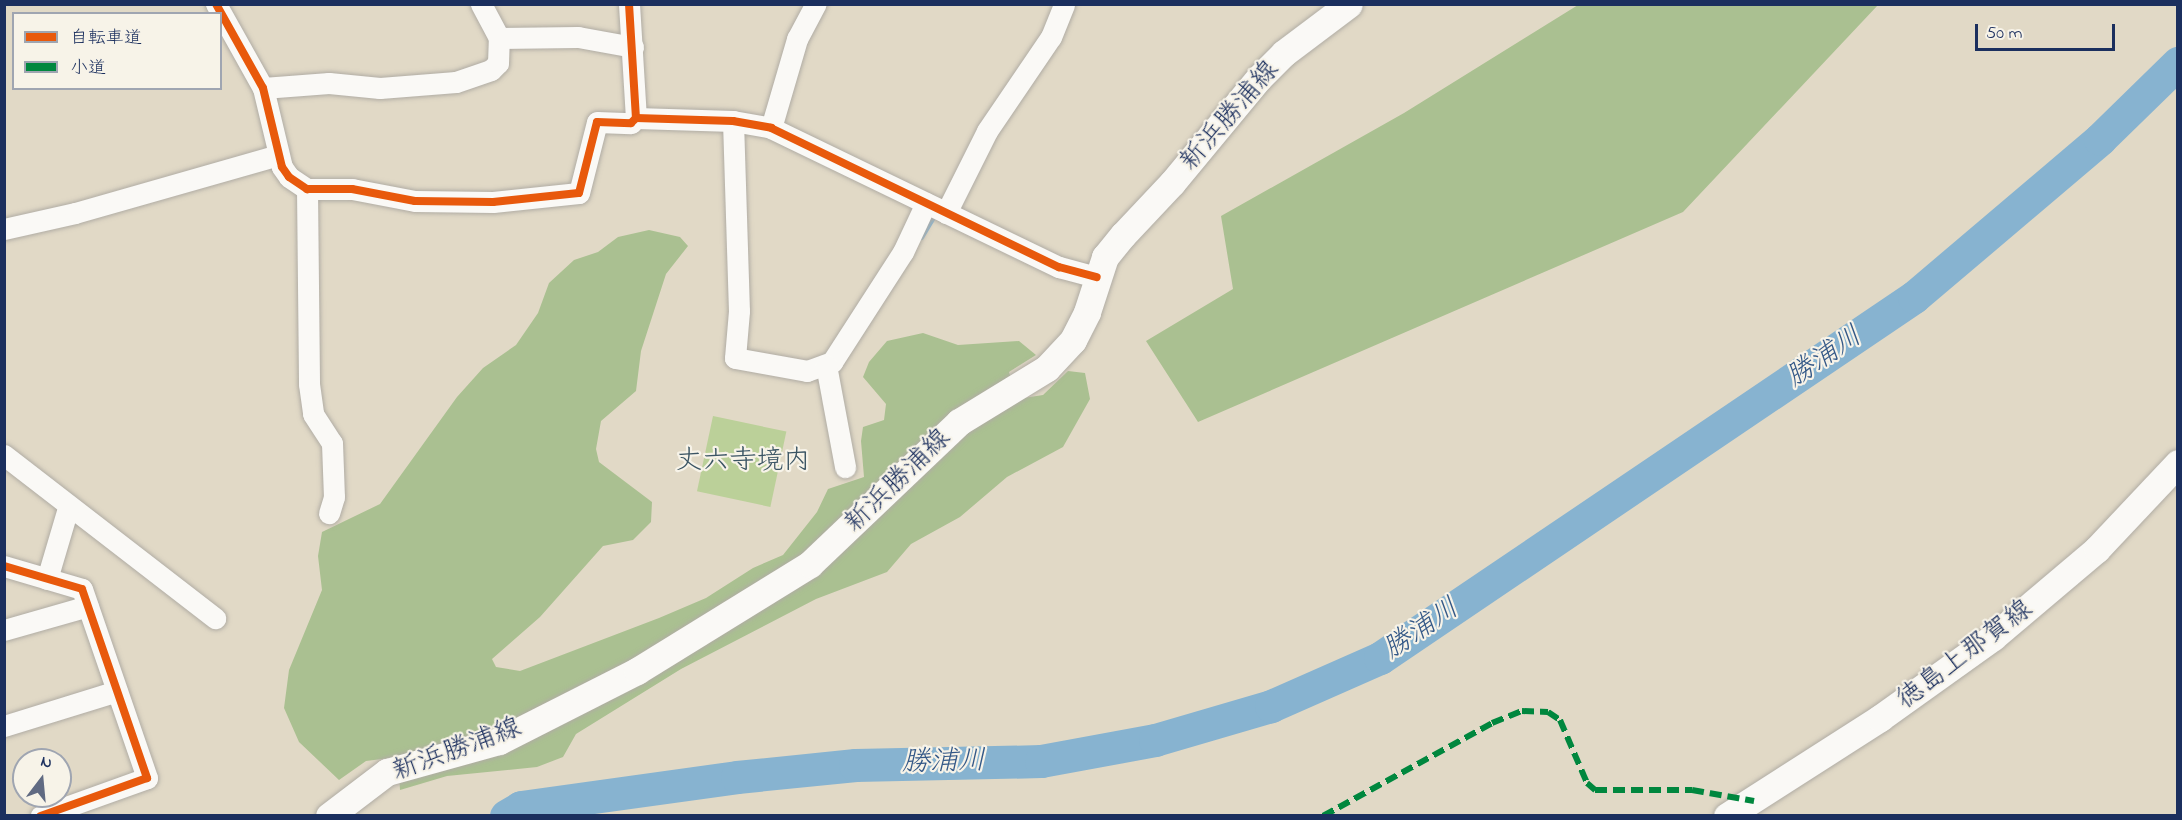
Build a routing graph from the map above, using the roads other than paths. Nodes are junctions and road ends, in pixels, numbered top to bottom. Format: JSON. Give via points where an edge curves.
{"nodes":[{"id":1,"x":481,"y":4,"type":"edge"},
{"id":2,"x":629,"y":4,"type":"edge"},
{"id":3,"x":816,"y":4,"type":"edge"},
{"id":4,"x":1064,"y":4,"type":"edge"},
{"id":5,"x":1349,"y":4,"type":"edge"},
{"id":6,"x":222,"y":15,"type":"edge"},
{"id":7,"x":499,"y":38,"type":"junction"},
{"id":8,"x":633,"y":47,"type":"junction"},
{"id":9,"x":263,"y":88,"type":"junction"},
{"id":10,"x":636,"y":118,"type":"junction"},
{"id":11,"x":733,"y":121,"type":"junction"},
{"id":12,"x":771,"y":128,"type":"junction"},
{"id":13,"x":278,"y":155,"type":"junction"},
{"id":14,"x":307,"y":189,"type":"junction"},
{"id":15,"x":926,"y":203,"type":"junction"},
{"id":16,"x":946,"y":213,"type":"junction"},
{"id":17,"x":4,"y":229,"type":"edge"},
{"id":18,"x":1097,"y":277,"type":"junction"},
{"id":19,"x":817,"y":368,"type":"junction"},
{"id":20,"x":4,"y":455,"type":"edge"},
{"id":21,"x":2178,"y":464,"type":"edge"},
{"id":22,"x":844,"y":467,"type":"dead end"},
{"id":23,"x":68,"y":508,"type":"junction"},
{"id":24,"x":329,"y":513,"type":"dead end"},
{"id":25,"x":4,"y":566,"type":"edge"},
{"id":26,"x":47,"y":579,"type":"junction"},
{"id":27,"x":87,"y":606,"type":"junction"},
{"id":28,"x":215,"y":618,"type":"dead end"},
{"id":29,"x":4,"y":630,"type":"edge"},
{"id":30,"x":117,"y":691,"type":"junction"},
{"id":31,"x":4,"y":726,"type":"edge"},
{"id":32,"x":41,"y":816,"type":"edge"},
{"id":33,"x":329,"y":816,"type":"edge"},
{"id":34,"x":1727,"y":816,"type":"edge"}],
"edges":[{"from":1,"to":7,"type":"street"},
{"from":2,"to":8,"type":"street"},
{"from":3,"to":12,"type":"street","via":[[797,39]]},
{"from":4,"to":16,"type":"street","via":[[1051,36],[987,131]]},
{"from":5,"to":18,"type":"main road","name":"新浜勝浦線","via":[[1284,53],[1259,78],[1172,183],[1123,234],[1105,257]]},
{"from":6,"to":9,"type":"street"},
{"from":7,"to":8,"type":"street","via":[[578,38]]},
{"from":7,"to":9,"type":"street","via":[[498,63],[491,70],[456,82],[380,88],[329,83]]},
{"from":8,"to":10,"type":"street"},
{"from":9,"to":13,"type":"street"},
{"from":10,"to":11,"type":"street"},
{"from":10,"to":14,"type":"street","via":[[631,123],[597,122],[579,193],[493,202],[415,201],[352,189]]},
{"from":11,"to":12,"type":"street"},
{"from":11,"to":19,"type":"street","via":[[739,312],[735,358]]},
{"from":12,"to":15,"type":"street"},
{"from":13,"to":14,"type":"street","via":[[288,177]]},
{"from":13,"to":17,"type":"street","via":[[75,213]]},
{"from":14,"to":24,"type":"street","via":[[309,384],[313,414],[332,442],[334,497]]},
{"from":15,"to":16,"type":"street"},
{"from":15,"to":19,"type":"street","via":[[903,252],[832,362]]},
{"from":16,"to":18,"type":"street","via":[[1059,267]]},
{"from":18,"to":33,"type":"main road","name":"新浜勝浦線","via":[[1087,312],[1073,340],[1047,368],[959,422],[836,540],[792,576],[638,671],[499,741],[387,772]]},
{"from":19,"to":22,"type":"street"},
{"from":20,"to":23,"type":"street"},
{"from":21,"to":34,"type":"main road","name":"徳島上那賀線","via":[[2097,549],[1993,637],[1880,718]]},
{"from":23,"to":26,"type":"street"},
{"from":23,"to":28,"type":"street"},
{"from":25,"to":26,"type":"street"},
{"from":26,"to":27,"type":"street","via":[[82,589]]},
{"from":27,"to":29,"type":"street"},
{"from":27,"to":30,"type":"street"},
{"from":30,"to":31,"type":"street"},
{"from":30,"to":32,"type":"street","via":[[147,778]]}]}
